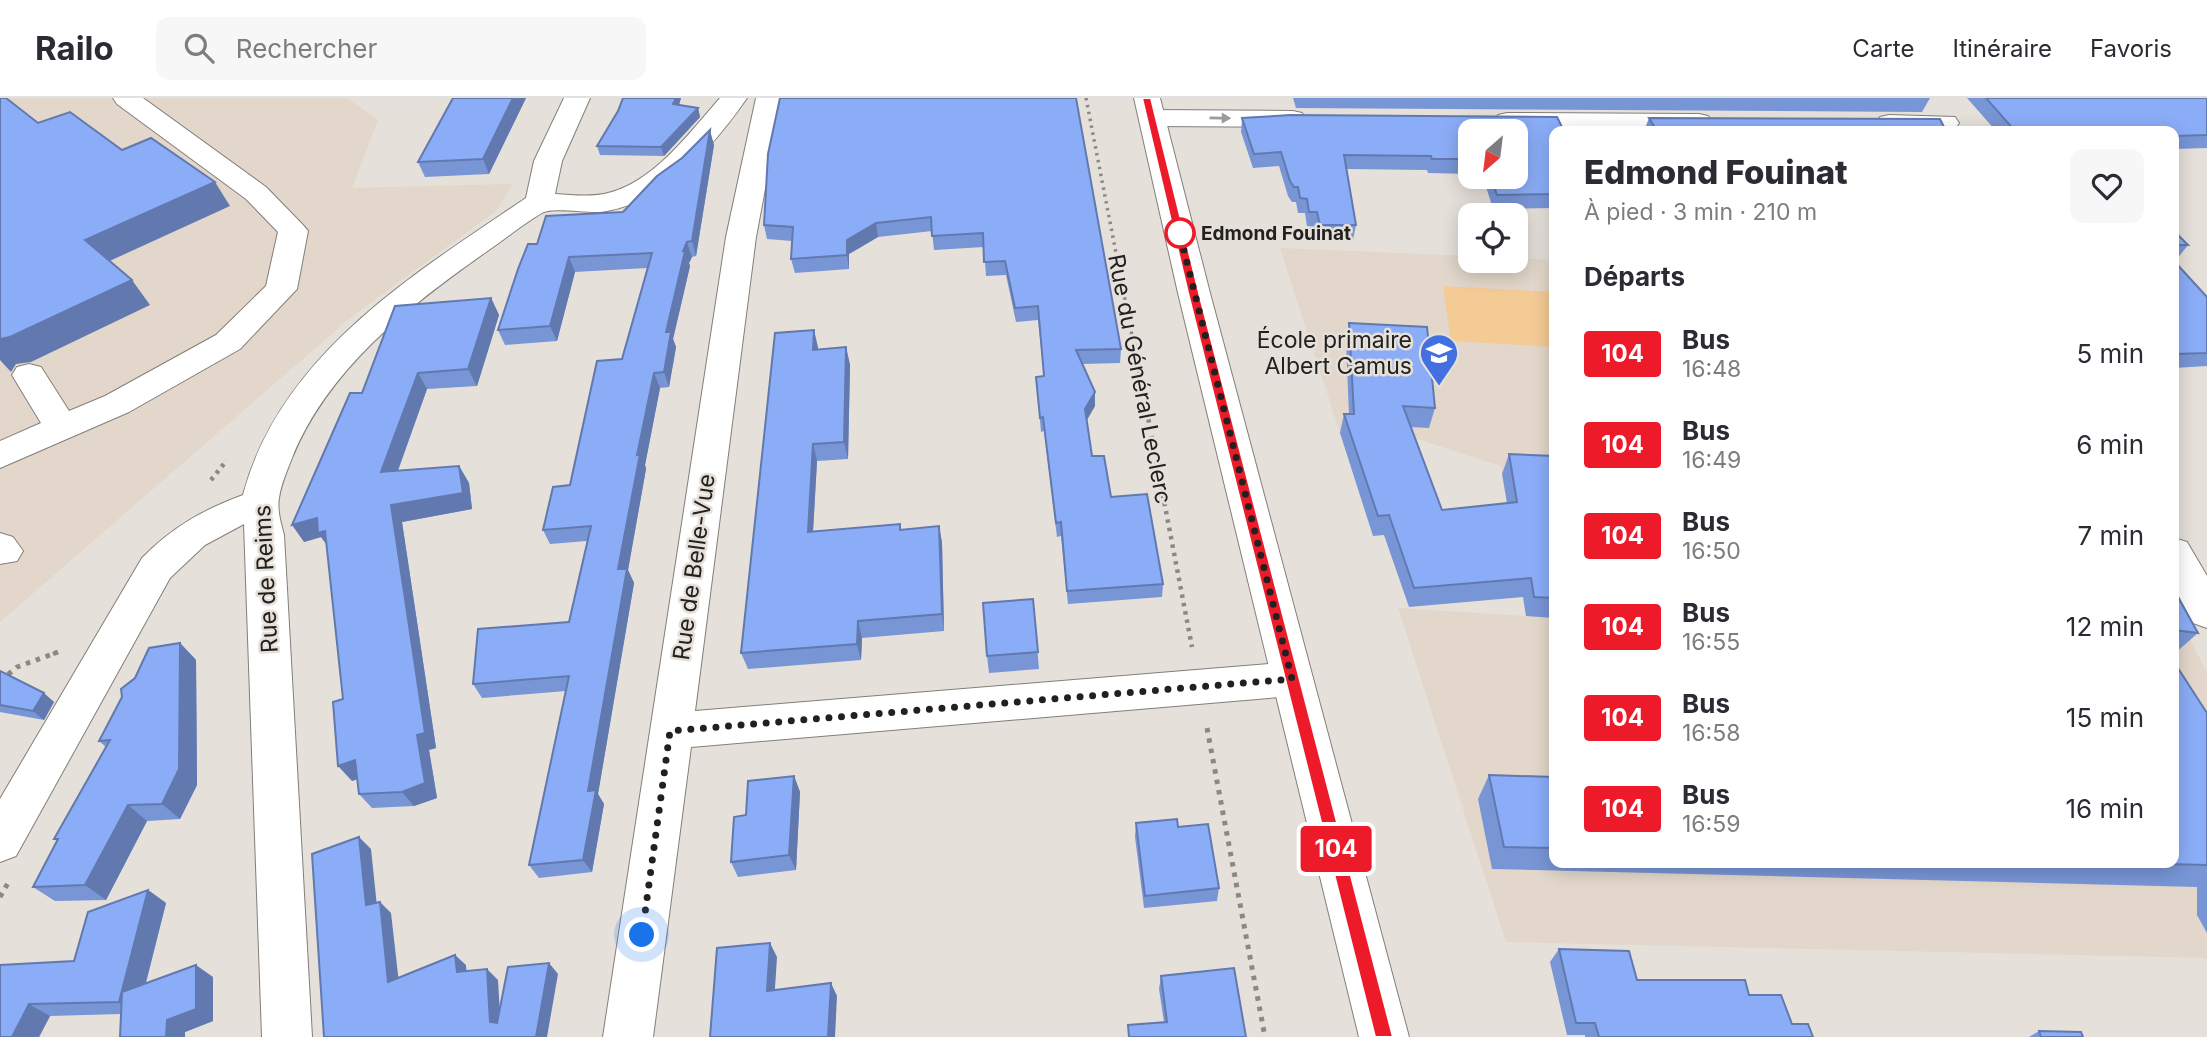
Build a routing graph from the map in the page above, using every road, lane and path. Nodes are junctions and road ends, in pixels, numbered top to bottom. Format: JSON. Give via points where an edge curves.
{"nodes":[{"id":1,"x":126,"y":98,"type":"edge"},
{"id":2,"x":577,"y":98,"type":"edge"},
{"id":3,"x":734,"y":98,"type":"edge"},
{"id":4,"x":769,"y":98,"type":"edge"},
{"id":5,"x":1086,"y":98,"type":"edge"},
{"id":6,"x":1934,"y":98,"type":"edge"},
{"id":7,"x":1149,"y":108,"type":"edge"},
{"id":8,"x":1563,"y":117,"type":"edge"},
{"id":9,"x":1316,"y":119,"type":"edge"},
{"id":10,"x":1523,"y":119,"type":"edge"},
{"id":11,"x":1719,"y":122,"type":"edge"},
{"id":12,"x":1858,"y":123,"type":"edge"},
{"id":13,"x":1926,"y":126,"type":"edge"},
{"id":14,"x":1948,"y":126,"type":"edge"},
{"id":15,"x":540,"y":201,"type":"junction"},
{"id":16,"x":29,"y":375,"type":"dead end"},
{"id":17,"x":62,"y":428,"type":"junction"},
{"id":18,"x":0,"y":455,"type":"edge"},
{"id":19,"x":259,"y":503,"type":"junction"},
{"id":20,"x":2179,"y":561,"type":"edge"},
{"id":21,"x":2207,"y":612,"type":"edge"},
{"id":22,"x":1194,"y":660,"type":"dead end"},
{"id":23,"x":1292,"y":679,"type":"junction"},
{"id":24,"x":1206,"y":718,"type":"dead end"},
{"id":25,"x":670,"y":731,"type":"junction"},
{"id":26,"x":0,"y":841,"type":"edge"},
{"id":27,"x":287,"y":1037,"type":"edge"},
{"id":28,"x":628,"y":1037,"type":"edge"},
{"id":29,"x":1265,"y":1037,"type":"edge"},
{"id":30,"x":1384,"y":1037,"type":"edge"}],
"edges":[{"from":1,"to":17,"type":"street","via":[[256,193],[293,231],[281,289],[228,342],[117,404]]},
{"from":2,"to":15,"type":"street","via":[[540,183]]},
{"from":3,"to":15,"type":"street","via":[[674,165],[646,186],[615,200],[583,204]]},
{"from":4,"to":25,"type":"street","name":"Rue de Belle-Vue","via":[[741,237]]},
{"from":5,"to":22,"type":"path","name":"Rue du Général Leclerc"},
{"from":6,"to":14,"type":"street"},
{"from":7,"to":9,"type":"street","one_way":true},
{"from":7,"to":23,"type":"street"},
{"from":8,"to":10,"type":"street"},
{"from":8,"to":11,"type":"street"},
{"from":12,"to":13,"type":"street"},
{"from":15,"to":19,"type":"street","name":"Rue de Reims","via":[[348,345],[276,446]]},
{"from":16,"to":17,"type":"street"},
{"from":17,"to":18,"type":"street"},
{"from":19,"to":26,"type":"street","via":[[212,521],[181,541],[156,568]]},
{"from":19,"to":27,"type":"street","name":"Rue de Reims","via":[[265,535]]},
{"from":20,"to":21,"type":"street"},
{"from":23,"to":25,"type":"street"},
{"from":23,"to":30,"type":"street"},
{"from":24,"to":29,"type":"path"},
{"from":25,"to":28,"type":"street","name":"Rue de Belle-Vue"}]}
